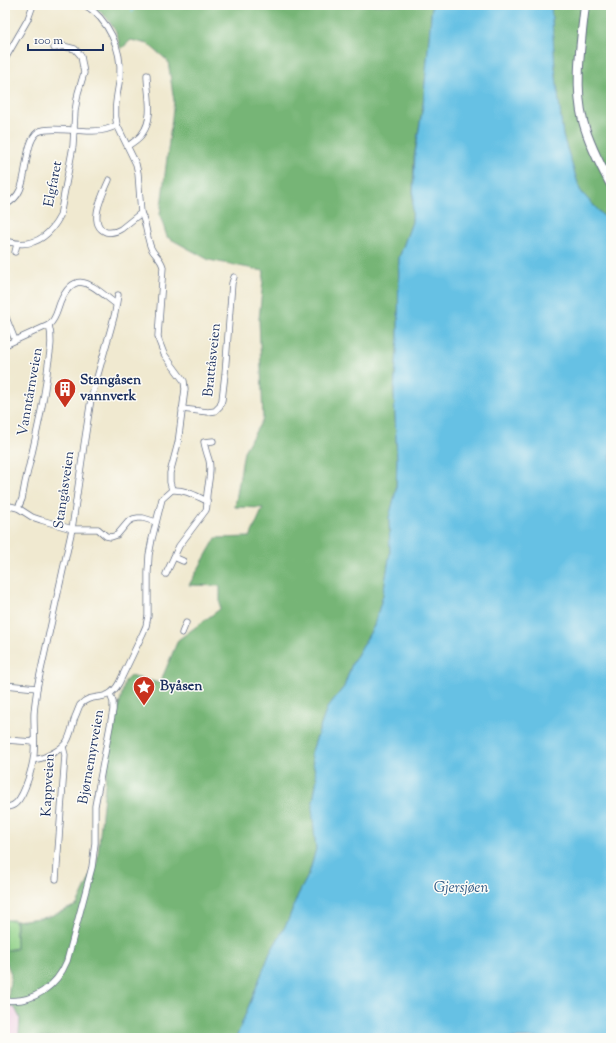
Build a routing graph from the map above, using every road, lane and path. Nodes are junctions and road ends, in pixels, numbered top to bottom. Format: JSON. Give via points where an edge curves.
{"nodes":[{"id":1,"x":33,"y":5,"type":"edge"},
{"id":2,"x":85,"y":5,"type":"edge"},
{"id":3,"x":585,"y":5,"type":"edge"},
{"id":4,"x":62,"y":40,"type":"dead end"},
{"id":5,"x":63,"y":46,"type":"junction"},
{"id":6,"x":54,"y":48,"type":"dead end"},
{"id":7,"x":7,"y":52,"type":"edge"},
{"id":8,"x":5,"y":59,"type":"edge"},
{"id":9,"x":147,"y":74,"type":"dead end"},
{"id":10,"x":117,"y":125,"type":"junction"},
{"id":11,"x":74,"y":131,"type":"junction"},
{"id":12,"x":128,"y":146,"type":"junction"},
{"id":13,"x":109,"y":180,"type":"dead end"},
{"id":14,"x":611,"y":185,"type":"edge"},
{"id":15,"x":5,"y":205,"type":"edge"},
{"id":16,"x":141,"y":213,"type":"junction"},
{"id":17,"x":10,"y":242,"type":"dead end"},
{"id":18,"x":17,"y":244,"type":"junction"},
{"id":19,"x":14,"y":252,"type":"dead end"},
{"id":20,"x":234,"y":277,"type":"dead end"},
{"id":21,"x":118,"y":295,"type":"dead end"},
{"id":22,"x":116,"y":304,"type":"junction"},
{"id":23,"x":5,"y":315,"type":"edge"},
{"id":24,"x":50,"y":325,"type":"junction"},
{"id":25,"x":15,"y":340,"type":"junction"},
{"id":26,"x":5,"y":345,"type":"edge"},
{"id":27,"x":182,"y":409,"type":"junction"},
{"id":28,"x":213,"y":441,"type":"dead end"},
{"id":29,"x":172,"y":490,"type":"junction"},
{"id":30,"x":207,"y":501,"type":"junction"},
{"id":31,"x":5,"y":505,"type":"edge"},
{"id":32,"x":18,"y":508,"type":"junction"},
{"id":33,"x":156,"y":522,"type":"junction"},
{"id":34,"x":72,"y":529,"type":"junction"},
{"id":35,"x":174,"y":557,"type":"junction"},
{"id":36,"x":183,"y":561,"type":"dead end"},
{"id":37,"x":166,"y":574,"type":"dead end"},
{"id":38,"x":186,"y":623,"type":"dead end"},
{"id":39,"x":182,"y":633,"type":"dead end"},
{"id":40,"x":5,"y":685,"type":"edge"},
{"id":41,"x":37,"y":688,"type":"junction"},
{"id":42,"x":110,"y":694,"type":"junction"},
{"id":43,"x":5,"y":740,"type":"edge"},
{"id":44,"x":34,"y":742,"type":"junction"},
{"id":45,"x":63,"y":747,"type":"junction"},
{"id":46,"x":34,"y":759,"type":"junction"},
{"id":47,"x":5,"y":807,"type":"edge"},
{"id":48,"x":56,"y":879,"type":"dead end"},
{"id":49,"x":5,"y":1000,"type":"edge"}],
"edges":[{"from":1,"to":7,"type":"street","via":[[28,19]]},
{"from":2,"to":10,"type":"street","via":[[103,21],[116,44],[120,68]]},
{"from":3,"to":14,"type":"main road","via":[[579,65],[583,120],[592,147]]},
{"from":4,"to":5,"type":"street"},
{"from":5,"to":6,"type":"street"},
{"from":5,"to":11,"type":"street","name":"Elgfaret","via":[[75,49],[81,56],[84,73],[78,93]]},
{"from":7,"to":8,"type":"street"},
{"from":9,"to":12,"type":"street","via":[[150,98],[148,122],[142,134]]},
{"from":10,"to":11,"type":"street","via":[[105,130]]},
{"from":10,"to":12,"type":"street"},
{"from":11,"to":15,"type":"street","via":[[47,129],[34,136],[20,190],[15,198]]},
{"from":11,"to":18,"type":"street","name":"Elgfaret","via":[[60,216],[56,224],[36,242]]},
{"from":12,"to":16,"type":"street","via":[[138,173]]},
{"from":13,"to":16,"type":"street","via":[[96,217],[101,229],[117,231]]},
{"from":16,"to":27,"type":"street","via":[[151,248],[162,262],[158,336],[164,354],[184,381]]},
{"from":17,"to":18,"type":"street"},
{"from":18,"to":19,"type":"street"},
{"from":20,"to":27,"type":"street","name":"Brattåsveien","via":[[220,406],[215,411],[208,412]]},
{"from":21,"to":22,"type":"street","name":"Stangåsveien"},
{"from":22,"to":24,"type":"street","via":[[95,288],[82,282],[75,283],[67,290]]},
{"from":22,"to":34,"type":"street","name":"Stangåsveien","via":[[92,399]]},
{"from":23,"to":25,"type":"street"},
{"from":24,"to":25,"type":"street"},
{"from":24,"to":32,"type":"street","name":"Vanntårnveien","via":[[51,341],[45,394],[26,483]]},
{"from":25,"to":26,"type":"street"},
{"from":27,"to":29,"type":"street","via":[[178,443],[170,473]]},
{"from":28,"to":30,"type":"street","via":[[204,442],[210,467]]},
{"from":29,"to":30,"type":"street","via":[[183,490]]},
{"from":29,"to":33,"type":"street","name":"Bjørnemyrveien","via":[[162,499]]},
{"from":30,"to":35,"type":"street","via":[[206,510],[182,541]]},
{"from":31,"to":32,"type":"street"},
{"from":32,"to":34,"type":"street","via":[[32,517]]},
{"from":33,"to":34,"type":"street","via":[[144,518],[133,519],[117,535],[111,537],[98,529]]},
{"from":33,"to":42,"type":"street","name":"Bjørnemyrveien","via":[[149,555],[146,626],[119,683]]},
{"from":34,"to":41,"type":"street","name":"Stangåsveien"},
{"from":35,"to":36,"type":"street"},
{"from":35,"to":37,"type":"street"},
{"from":38,"to":39,"type":"street"},
{"from":40,"to":41,"type":"street"},
{"from":41,"to":44,"type":"street","name":"Stangåsveien"},
{"from":42,"to":45,"type":"street","name":"Kappveien","via":[[87,700],[80,705]]},
{"from":42,"to":49,"type":"street","name":"Bjørnemyrveien","via":[[113,710],[95,806],[93,860],[67,961],[56,980],[43,992],[26,999]]},
{"from":43,"to":44,"type":"street"},
{"from":44,"to":46,"type":"street","name":"Stangåsveien"},
{"from":45,"to":46,"type":"street","via":[[41,759]]},
{"from":45,"to":48,"type":"street","name":"Kappveien","via":[[65,755]]},
{"from":46,"to":47,"type":"street","name":"Stangåsveien","via":[[20,799],[12,806]]}]}
